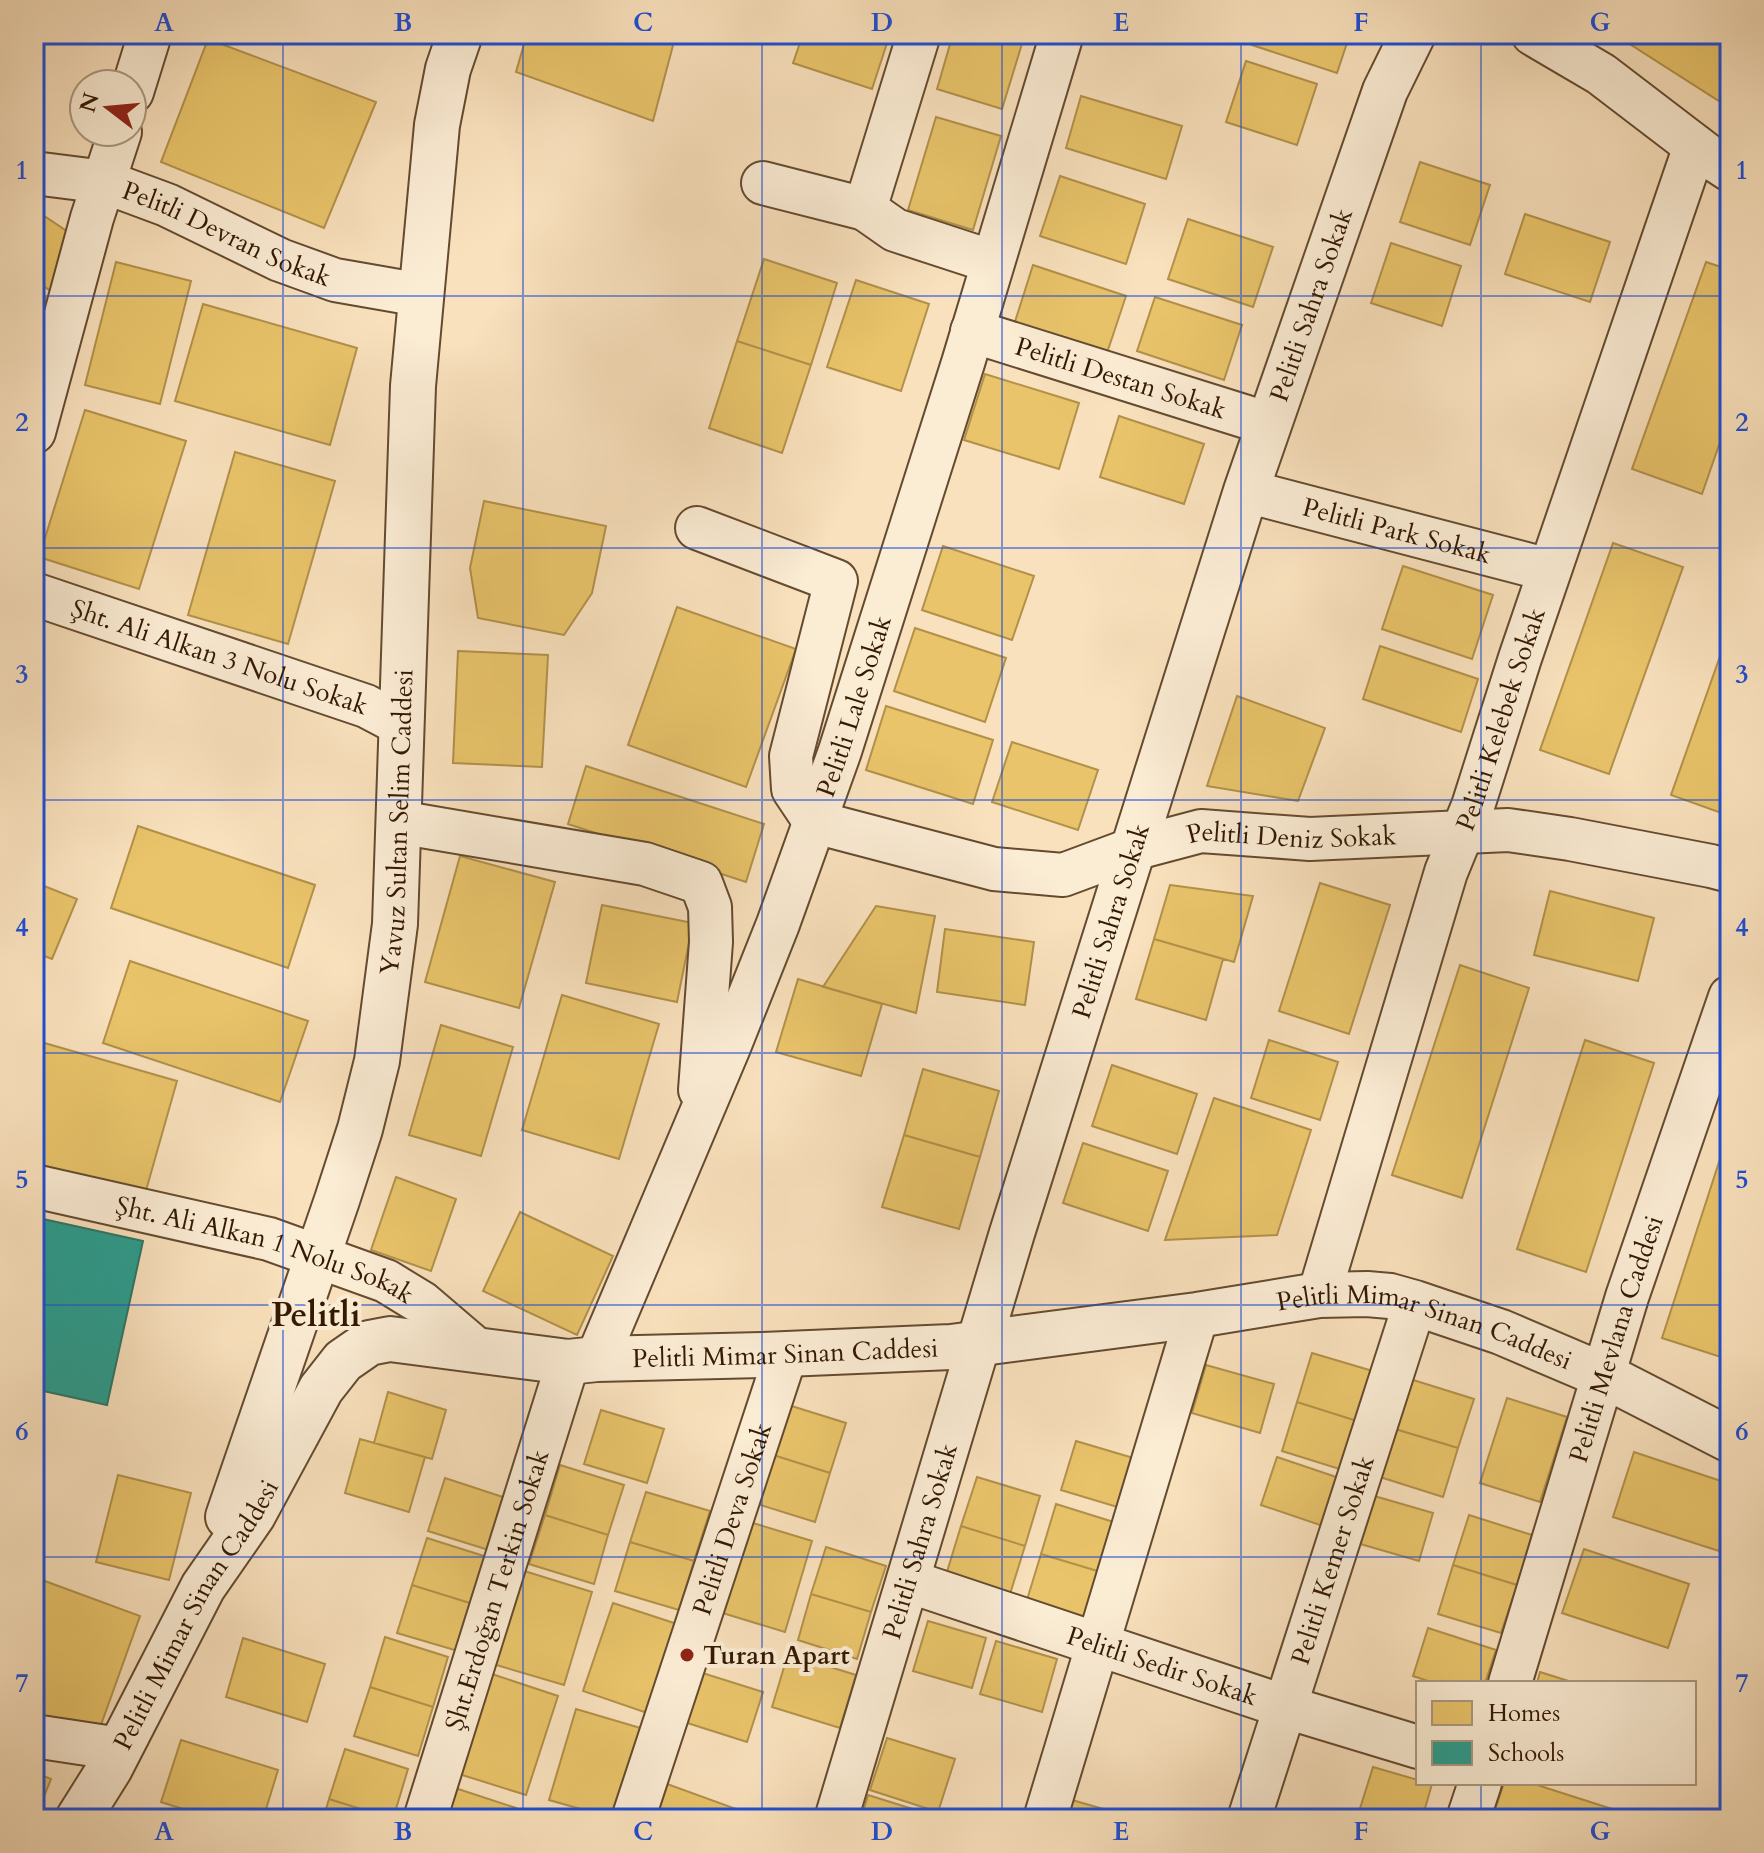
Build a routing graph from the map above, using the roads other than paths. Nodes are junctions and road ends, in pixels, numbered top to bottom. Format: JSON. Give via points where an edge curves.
{"nodes":[{"id":1,"x":150,"y":34,"type":"edge"},
{"id":2,"x":460,"y":34,"type":"edge"},
{"id":3,"x":919,"y":34,"type":"edge"},
{"id":4,"x":1062,"y":34,"type":"edge"},
{"id":5,"x":1413,"y":34,"type":"edge"},
{"id":6,"x":1533,"y":34,"type":"edge"},
{"id":7,"x":139,"y":68,"type":"edge"},
{"id":8,"x":1695,"y":146,"type":"junction"},
{"id":9,"x":115,"y":148,"type":"edge"},
{"id":10,"x":1730,"y":170,"type":"edge"},
{"id":11,"x":34,"y":173,"type":"edge"},
{"id":12,"x":105,"y":182,"type":"junction"},
{"id":13,"x":763,"y":183,"type":"dead end"},
{"id":14,"x":865,"y":209,"type":"junction"},
{"id":15,"x":993,"y":262,"type":"junction"},
{"id":16,"x":421,"y":295,"type":"junction"},
{"id":17,"x":972,"y":331,"type":"junction"},
{"id":18,"x":1269,"y":424,"type":"junction"},
{"id":19,"x":34,"y":432,"type":"edge"},
{"id":20,"x":1246,"y":491,"type":"junction"},
{"id":21,"x":697,"y":528,"type":"dead end"},
{"id":22,"x":1549,"y":570,"type":"junction"},
{"id":23,"x":34,"y":594,"type":"edge"},
{"id":24,"x":402,"y":725,"type":"junction"},
{"id":25,"x":398,"y":822,"type":"junction"},
{"id":26,"x":815,"y":822,"type":"junction"},
{"id":27,"x":1462,"y":833,"type":"junction"},
{"id":28,"x":1133,"y":849,"type":"junction"},
{"id":29,"x":1730,"y":871,"type":"edge"},
{"id":30,"x":1730,"y":997,"type":"edge"},
{"id":31,"x":699,"y":1119,"type":"junction"},
{"id":32,"x":34,"y":1186,"type":"edge"},
{"id":33,"x":318,"y":1256,"type":"junction"},
{"id":34,"x":1319,"y":1295,"type":"junction"},
{"id":35,"x":1415,"y":1303,"type":"junction"},
{"id":36,"x":1197,"y":1315,"type":"junction"},
{"id":37,"x":979,"y":1343,"type":"junction"},
{"id":38,"x":477,"y":1350,"type":"junction"},
{"id":39,"x":786,"y":1354,"type":"junction"},
{"id":40,"x":582,"y":1360,"type":"junction"},
{"id":41,"x":1603,"y":1376,"type":"junction"},
{"id":42,"x":1730,"y":1440,"type":"edge"},
{"id":43,"x":908,"y":1581,"type":"junction"},
{"id":44,"x":203,"y":1587,"type":"junction"},
{"id":45,"x":1098,"y":1643,"type":"junction"},
{"id":46,"x":1511,"y":1681,"type":"edge"},
{"id":47,"x":1286,"y":1707,"type":"junction"},
{"id":48,"x":34,"y":1736,"type":"edge"},
{"id":49,"x":1416,"y":1746,"type":"edge"},
{"id":50,"x":120,"y":1749,"type":"junction"},
{"id":51,"x":1479,"y":1785,"type":"edge"},
{"id":52,"x":78,"y":1819,"type":"edge"},
{"id":53,"x":425,"y":1819,"type":"edge"},
{"id":54,"x":633,"y":1819,"type":"edge"},
{"id":55,"x":836,"y":1819,"type":"edge"},
{"id":56,"x":1045,"y":1819,"type":"edge"},
{"id":57,"x":1249,"y":1819,"type":"edge"},
{"id":58,"x":1468,"y":1819,"type":"edge"}],
"edges":[{"from":1,"to":7,"type":"street"},
{"from":2,"to":16,"type":"street","name":"Yavuz Sultan Selim Caddesi","via":[[437,125]]},
{"from":3,"to":14,"type":"street"},
{"from":4,"to":15,"type":"street","name":"Pelitli Lale Sokak"},
{"from":5,"to":18,"type":"street","name":"Pelitli Sahra Sokak","via":[[1385,91]]},
{"from":6,"to":8,"type":"street","via":[[1601,74]]},
{"from":8,"to":10,"type":"street"},
{"from":8,"to":22,"type":"street","name":"Pelitli Kelebek Sokak"},
{"from":9,"to":12,"type":"street"},
{"from":11,"to":12,"type":"street","name":"Pelitli Devran Sokak"},
{"from":12,"to":16,"type":"street","name":"Pelitli Devran Sokak","via":[[335,280]]},
{"from":12,"to":19,"type":"street"},
{"from":13,"to":14,"type":"street"},
{"from":14,"to":15,"type":"street","via":[[895,230]]},
{"from":15,"to":17,"type":"street","name":"Pelitli Lale Sokak"},
{"from":16,"to":24,"type":"street","name":"Yavuz Sultan Selim Caddesi"},
{"from":17,"to":18,"type":"street","name":"Pelitli Destan Sokak"},
{"from":17,"to":26,"type":"street","name":"Pelitli Lale Sokak"},
{"from":18,"to":20,"type":"street","name":"Pelitli Sahra Sokak"},
{"from":20,"to":22,"type":"street","name":"Pelitli Park Sokak"},
{"from":20,"to":28,"type":"street","name":"Pelitli Sahra Sokak"},
{"from":21,"to":26,"type":"street","via":[[836,581],[791,756],[793,789]]},
{"from":22,"to":27,"type":"street","name":"Pelitli Kelebek Sokak"},
{"from":23,"to":24,"type":"street","name":"Şht. Ali Alkan 3 Nolu Sokak","via":[[366,706]]},
{"from":24,"to":25,"type":"street","name":"Yavuz Sultan Selim Caddesi"},
{"from":25,"to":31,"type":"street","via":[[645,864],[701,883],[710,907],[711,942]]},
{"from":25,"to":33,"type":"street","name":"Yavuz Sultan Selim Caddesi","via":[[395,924],[377,1061]]},
{"from":26,"to":28,"type":"street","name":"Pelitli Deniz Sokak","via":[[994,869],[1063,875]]},
{"from":26,"to":31,"type":"street","name":"Pelitli Lale Sokak"},
{"from":27,"to":28,"type":"street","name":"Pelitli Deniz Sokak","via":[[1310,839],[1201,831]]},
{"from":27,"to":29,"type":"street","name":"Pelitli Deniz Sokak","via":[[1508,830]]},
{"from":27,"to":34,"type":"street","name":"Pelitli Kelebek Sokak"},
{"from":28,"to":37,"type":"street","name":"Pelitli Sahra Sokak"},
{"from":30,"to":41,"type":"street","name":"Pelitli Mevlana Caddesi"},
{"from":31,"to":40,"type":"street","name":"Pelitli Lale Sokak"},
{"from":32,"to":33,"type":"street","name":"Şht. Ali Alkan 1 Nolu Sokak","via":[[269,1239]]},
{"from":33,"to":38,"type":"street","name":"Şht. Ali Alkan 1 Nolu Sokak","via":[[386,1281],[422,1303]]},
{"from":33,"to":44,"type":"street","name":"Yavuz Sultan Selim Caddesi"},
{"from":34,"to":35,"type":"street","name":"Pelitli Mimar Sinan Caddesi","via":[[1367,1294]]},
{"from":34,"to":36,"type":"street","name":"Pelitli Mimar Sinan Caddesi"},
{"from":35,"to":41,"type":"street","name":"Pelitli Mimar Sinan Caddesi","via":[[1501,1332]]},
{"from":35,"to":47,"type":"street","name":"Pelitli Kemer Sokak"},
{"from":36,"to":37,"type":"street","name":"Pelitli Mimar Sinan Caddesi"},
{"from":36,"to":45,"type":"street"},
{"from":37,"to":39,"type":"street","name":"Pelitli Mimar Sinan Caddesi"},
{"from":37,"to":43,"type":"street","name":"Pelitli Sahra Sokak"},
{"from":38,"to":40,"type":"street","name":"Pelitli Mimar Sinan Caddesi"},
{"from":38,"to":44,"type":"street","name":"Pelitli Mimar Sinan Caddesi","via":[[390,1339],[369,1343],[343,1361],[321,1389],[253,1515]]},
{"from":39,"to":40,"type":"street","name":"Pelitli Mimar Sinan Caddesi"},
{"from":39,"to":54,"type":"street","name":"Pelitli Deva Sokak"},
{"from":40,"to":53,"type":"street","name":"Şht.Erdoğan Terkin Sokak"},
{"from":41,"to":42,"type":"street","name":"Pelitli Mimar Sinan Caddesi"},
{"from":41,"to":46,"type":"street","name":"Pelitli Mevlana Caddesi"},
{"from":43,"to":45,"type":"street","name":"Pelitli Sedir Sokak"},
{"from":43,"to":55,"type":"street","name":"Pelitli Sahra Sokak"},
{"from":44,"to":50,"type":"street","name":"Pelitli Mimar Sinan Caddesi"},
{"from":45,"to":47,"type":"street","name":"Pelitli Sedir Sokak"},
{"from":45,"to":56,"type":"street"},
{"from":47,"to":49,"type":"street","name":"Pelitli Sedir Sokak"},
{"from":47,"to":57,"type":"street","name":"Pelitli Kemer Sokak"},
{"from":48,"to":50,"type":"street"},
{"from":50,"to":52,"type":"street","name":"Pelitli Mimar Sinan Caddesi"},
{"from":51,"to":58,"type":"street"}]}
